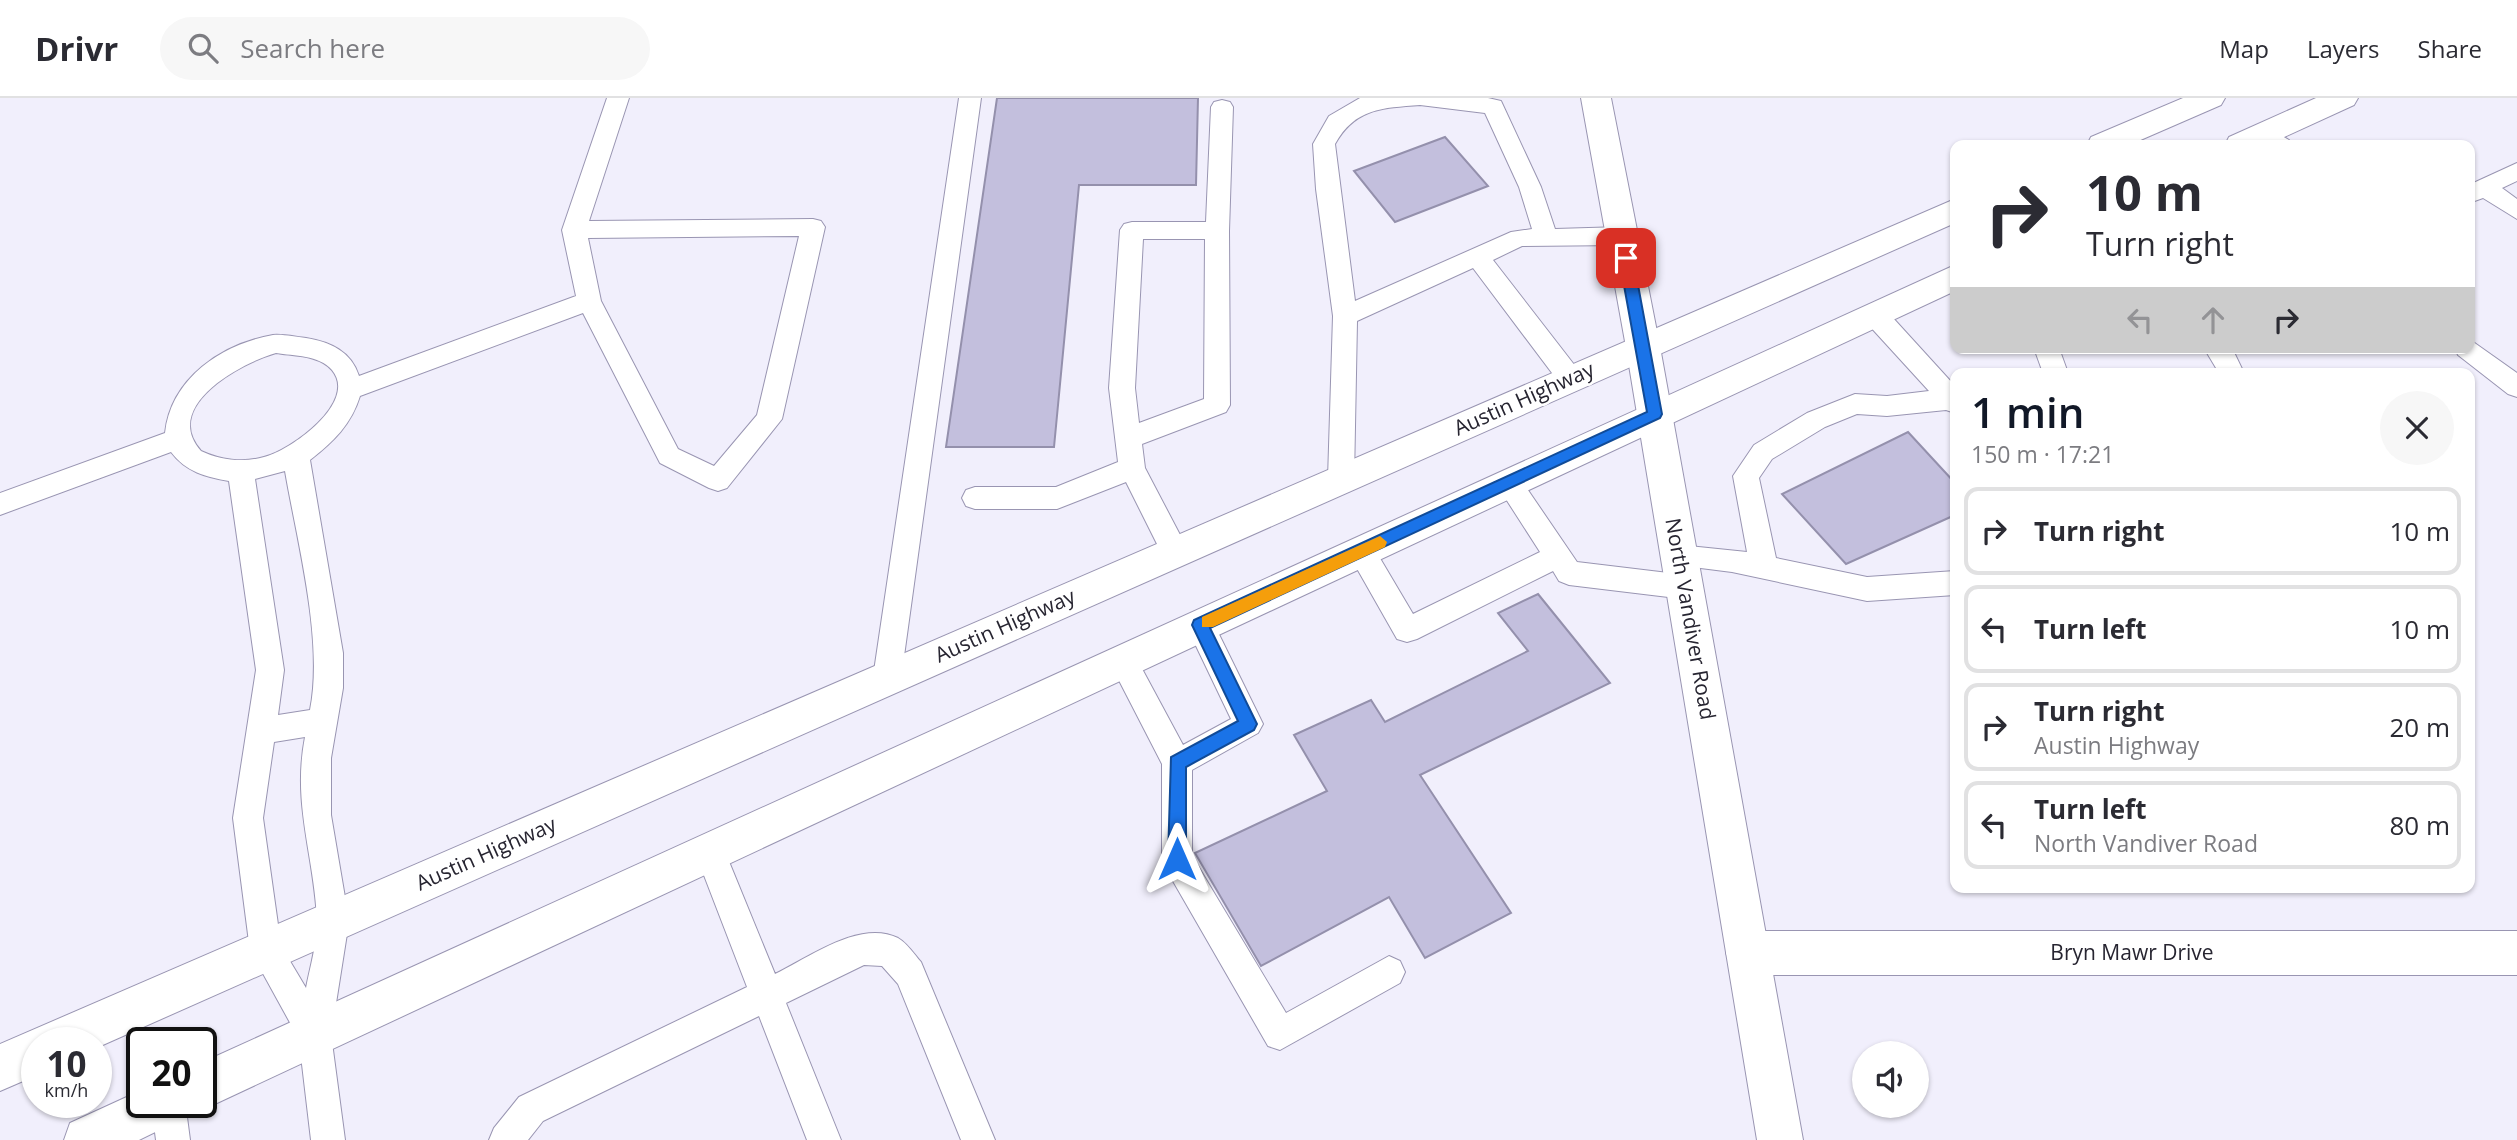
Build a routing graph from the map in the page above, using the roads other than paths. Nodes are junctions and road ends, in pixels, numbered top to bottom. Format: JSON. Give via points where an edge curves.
{"nodes":[{"id":1,"x":618,"y":98,"type":"edge"},
{"id":2,"x":970,"y":98,"type":"edge"},
{"id":3,"x":1596,"y":98,"type":"edge"},
{"id":4,"x":2343,"y":98,"type":"edge"},
{"id":5,"x":2205,"y":99,"type":"edge"},
{"id":6,"x":1222,"y":107,"type":"dead end"},
{"id":7,"x":2113,"y":140,"type":"edge"},
{"id":8,"x":2264,"y":140,"type":"edge"},
{"id":9,"x":2517,"y":171,"type":"edge"},
{"id":10,"x":2477,"y":191,"type":"edge"},
{"id":11,"x":2517,"y":211,"type":"edge"},
{"id":12,"x":1950,"y":212,"type":"edge"},
{"id":13,"x":574,"y":230,"type":"junction"},
{"id":14,"x":1217,"y":231,"type":"junction"},
{"id":15,"x":1622,"y":236,"type":"junction"},
{"id":16,"x":1546,"y":237,"type":"junction"},
{"id":17,"x":1478,"y":256,"type":"junction"},
{"id":18,"x":1950,"y":279,"type":"edge"},
{"id":19,"x":589,"y":301,"type":"junction"},
{"id":20,"x":1874,"y":314,"type":"junction"},
{"id":21,"x":1345,"y":316,"type":"junction"},
{"id":22,"x":1643,"y":347,"type":"junction"},
{"id":23,"x":2475,"y":354,"type":"edge"},
{"id":24,"x":1570,"y":378,"type":"junction"},
{"id":25,"x":2517,"y":387,"type":"edge"},
{"id":26,"x":351,"y":389,"type":"junction"},
{"id":27,"x":1950,"y":398,"type":"edge"},
{"id":28,"x":1950,"y":401,"type":"edge"},
{"id":29,"x":1654,"y":414,"type":"junction"},
{"id":30,"x":1128,"y":438,"type":"junction"},
{"id":31,"x":177,"y":439,"type":"junction"},
{"id":32,"x":296,"y":456,"type":"junction"},
{"id":33,"x":1132,"y":468,"type":"junction"},
{"id":34,"x":242,"y":472,"type":"junction"},
{"id":35,"x":1341,"y":479,"type":"junction"},
{"id":36,"x":1508,"y":482,"type":"junction"},
{"id":37,"x":975,"y":498,"type":"dead end"},
{"id":38,"x":0,"y":504,"type":"edge"},
{"id":39,"x":1361,"y":551,"type":"junction"},
{"id":40,"x":1175,"y":552,"type":"junction"},
{"id":41,"x":1558,"y":556,"type":"junction"},
{"id":42,"x":1764,"y":568,"type":"junction"},
{"id":43,"x":1682,"y":571,"type":"junction"},
{"id":44,"x":1950,"y":583,"type":"edge"},
{"id":45,"x":1200,"y":625,"type":"junction"},
{"id":46,"x":1123,"y":661,"type":"junction"},
{"id":47,"x":887,"y":678,"type":"junction"},
{"id":48,"x":324,"y":720,"type":"junction"},
{"id":49,"x":262,"y":731,"type":"junction"},
{"id":50,"x":1177,"y":763,"type":"junction"},
{"id":51,"x":710,"y":852,"type":"junction"},
{"id":52,"x":333,"y":920,"type":"junction"},
{"id":53,"x":266,"y":950,"type":"junction"},
{"id":54,"x":1748,"y":953,"type":"junction"},
{"id":55,"x":2517,"y":953,"type":"edge"},
{"id":56,"x":1389,"y":972,"type":"dead end"},
{"id":57,"x":768,"y":996,"type":"junction"},
{"id":58,"x":92,"y":1027,"type":"edge"},
{"id":59,"x":315,"y":1035,"type":"junction"},
{"id":60,"x":21,"y":1058,"type":"edge"},
{"id":61,"x":0,"y":1068,"type":"edge"},
{"id":62,"x":217,"y":1080,"type":"edge"},
{"id":63,"x":134,"y":1118,"type":"edge"},
{"id":64,"x":170,"y":1118,"type":"edge"},
{"id":65,"x":87,"y":1140,"type":"edge"},
{"id":66,"x":173,"y":1140,"type":"edge"},
{"id":67,"x":328,"y":1140,"type":"edge"},
{"id":68,"x":506,"y":1140,"type":"edge"},
{"id":69,"x":824,"y":1140,"type":"edge"},
{"id":70,"x":978,"y":1140,"type":"edge"},
{"id":71,"x":1780,"y":1140,"type":"edge"}],
"edges":[{"from":1,"to":13,"type":"lane"},
{"from":2,"to":47,"type":"lane"},
{"from":3,"to":15,"type":"main road","name":"North Vandiver Road"},
{"from":4,"to":8,"type":"main road"},
{"from":5,"to":7,"type":"main road"},
{"from":6,"to":14,"type":"lane"},
{"from":9,"to":10,"type":"lane"},
{"from":10,"to":11,"type":"lane"},
{"from":12,"to":22,"type":"main road","name":"Austin Highway"},
{"from":13,"to":19,"type":"lane"},
{"from":13,"to":19,"type":"lane","via":[[813,227],[769,419],[718,480],[668,456]]},
{"from":14,"to":30,"type":"lane","via":[[1216,405]]},
{"from":14,"to":30,"type":"lane","via":[[1132,230],[1122,387]]},
{"from":15,"to":16,"type":"lane"},
{"from":15,"to":22,"type":"main road","name":"North Vandiver Road"},
{"from":16,"to":17,"type":"lane","via":[[1519,238]]},
{"from":16,"to":21,"type":"lane","via":[[1530,187],[1493,106],[1420,98],[1373,102],[1337,121],[1324,144]]},
{"from":17,"to":21,"type":"lane"},
{"from":17,"to":24,"type":"lane"},
{"from":18,"to":20,"type":"main road"},
{"from":19,"to":26,"type":"lane"},
{"from":20,"to":27,"type":"lane"},
{"from":20,"to":29,"type":"main road"},
{"from":21,"to":35,"type":"lane"},
{"from":22,"to":24,"type":"main road","name":"Austin Highway"},
{"from":22,"to":29,"type":"main road","name":"North Vandiver Road"},
{"from":23,"to":25,"type":"lane"},
{"from":24,"to":35,"type":"main road","name":"Austin Highway"},
{"from":26,"to":31,"type":"lane","via":[[346,368],[331,352],[306,344],[276,344],[244,353],[215,369],[191,391],[178,415]]},
{"from":26,"to":32,"type":"lane","via":[[343,413],[324,436]]},
{"from":28,"to":42,"type":"lane","via":[[1855,404],[1816,420],[1763,452],[1746,476]]},
{"from":29,"to":36,"type":"main road"},
{"from":29,"to":43,"type":"main road","name":"North Vandiver Road"},
{"from":30,"to":33,"type":"lane"},
{"from":31,"to":34,"type":"lane","via":[[188,458],[211,469]]},
{"from":31,"to":38,"type":"lane"},
{"from":32,"to":34,"type":"lane"},
{"from":32,"to":48,"type":"lane","via":[[329,653]]},
{"from":33,"to":37,"type":"lane","via":[[1057,498]]},
{"from":33,"to":40,"type":"lane"},
{"from":34,"to":49,"type":"lane","via":[[270,670]]},
{"from":35,"to":40,"type":"main road","name":"Austin Highway"},
{"from":36,"to":39,"type":"main road"},
{"from":36,"to":41,"type":"lane"},
{"from":39,"to":41,"type":"lane","via":[[1407,630]]},
{"from":39,"to":45,"type":"main road"},
{"from":40,"to":47,"type":"main road","name":"Austin Highway"},
{"from":41,"to":43,"type":"lane","via":[[1569,573]]},
{"from":42,"to":43,"type":"lane","via":[[1732,560]]},
{"from":42,"to":44,"type":"lane","via":[[1867,589]]},
{"from":43,"to":54,"type":"main road","name":"North Vandiver Road"},
{"from":45,"to":46,"type":"main road"},
{"from":45,"to":50,"type":"lane","via":[[1248,724]]},
{"from":46,"to":50,"type":"lane"},
{"from":46,"to":51,"type":"main road"},
{"from":47,"to":52,"type":"main road","name":"Austin Highway"},
{"from":48,"to":49,"type":"lane"},
{"from":48,"to":52,"type":"lane","via":[[316,758],[316,815]]},
{"from":49,"to":53,"type":"lane","via":[[248,818]]},
{"from":50,"to":56,"type":"lane","via":[[1177,859],[1280,1034]]},
{"from":51,"to":57,"type":"lane"},
{"from":51,"to":59,"type":"main road"},
{"from":52,"to":53,"type":"main road","name":"Austin Highway"},
{"from":52,"to":59,"type":"lane"},
{"from":53,"to":58,"type":"main road","name":"Austin Highway"},
{"from":53,"to":59,"type":"lane"},
{"from":54,"to":55,"type":"main road","name":"Bryn Mawr Drive"},
{"from":54,"to":71,"type":"main road","name":"North Vandiver Road"},
{"from":57,"to":68,"type":"lane","via":[[531,1109]]},
{"from":57,"to":69,"type":"lane"},
{"from":57,"to":70,"type":"lane","via":[[862,949],[890,951],[910,973]]},
{"from":59,"to":62,"type":"main road"},
{"from":59,"to":67,"type":"lane"},
{"from":60,"to":61,"type":"main road"},
{"from":63,"to":65,"type":"main road"},
{"from":64,"to":66,"type":"lane"}]}
